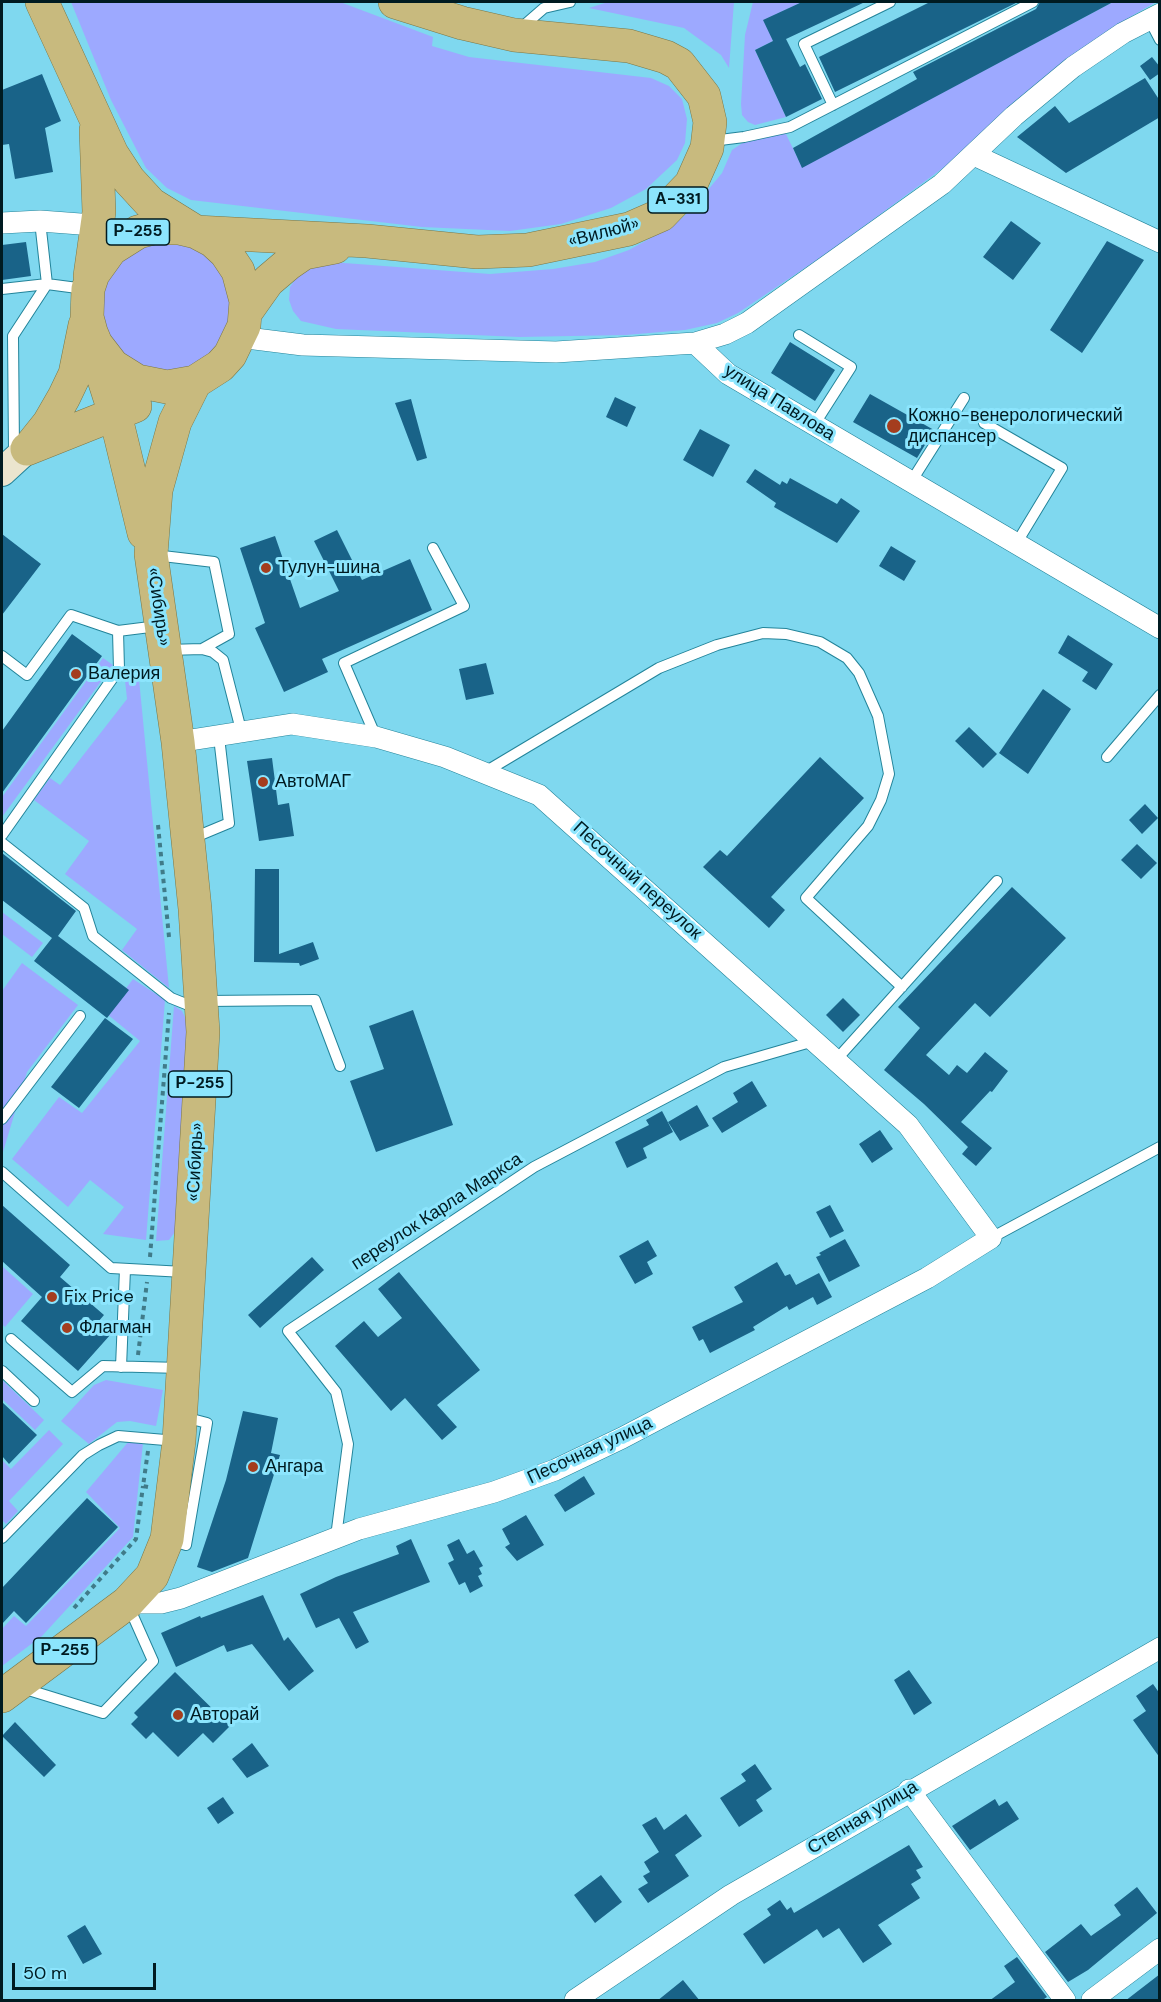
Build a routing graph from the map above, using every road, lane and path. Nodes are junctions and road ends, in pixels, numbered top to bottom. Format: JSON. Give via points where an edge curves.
{"nodes":[{"id":1,"x":42,"y":2,"type":"edge"},
{"id":2,"x":395,"y":2,"type":"edge"},
{"id":3,"x":570,"y":2,"type":"edge"},
{"id":4,"x":890,"y":2,"type":"edge"},
{"id":5,"x":1033,"y":2,"type":"edge"},
{"id":6,"x":1154,"y":17,"type":"edge"},
{"id":7,"x":514,"y":35,"type":"junction"},
{"id":8,"x":1160,"y":40,"type":"edge"},
{"id":9,"x":833,"y":105,"type":"junction"},
{"id":10,"x":95,"y":117,"type":"junction"},
{"id":11,"x":709,"y":142,"type":"junction"},
{"id":12,"x":974,"y":155,"type":"junction"},
{"id":13,"x":40,"y":221,"type":"junction"},
{"id":14,"x":2,"y":223,"type":"edge"},
{"id":15,"x":98,"y":225,"type":"junction"},
{"id":16,"x":153,"y":228,"type":"junction"},
{"id":17,"x":196,"y":232,"type":"junction"},
{"id":18,"x":367,"y":241,"type":"junction"},
{"id":19,"x":1160,"y":242,"type":"edge"},
{"id":20,"x":47,"y":284,"type":"junction"},
{"id":21,"x":2,"y":289,"type":"edge"},
{"id":22,"x":88,"y":303,"type":"junction"},
{"id":23,"x":243,"y":325,"type":"junction"},
{"id":24,"x":799,"y":335,"type":"dead end"},
{"id":25,"x":695,"y":343,"type":"junction"},
{"id":26,"x":188,"y":384,"type":"junction"},
{"id":27,"x":964,"y":398,"type":"dead end"},
{"id":28,"x":115,"y":414,"type":"junction"},
{"id":29,"x":984,"y":423,"type":"dead end"},
{"id":30,"x":814,"y":425,"type":"junction"},
{"id":31,"x":14,"y":460,"type":"edge"},
{"id":32,"x":911,"y":482,"type":"junction"},
{"id":33,"x":1016,"y":544,"type":"junction"},
{"id":34,"x":433,"y":548,"type":"dead end"},
{"id":35,"x":151,"y":554,"type":"junction"},
{"id":36,"x":1160,"y":628,"type":"edge"},
{"id":37,"x":118,"y":631,"type":"junction"},
{"id":38,"x":163,"y":638,"type":"junction"},
{"id":39,"x":202,"y":649,"type":"junction"},
{"id":40,"x":2,"y":656,"type":"edge"},
{"id":41,"x":1160,"y":696,"type":"edge"},
{"id":42,"x":242,"y":734,"type":"junction"},
{"id":43,"x":219,"y":737,"type":"junction"},
{"id":44,"x":376,"y":737,"type":"junction"},
{"id":45,"x":178,"y":742,"type":"junction"},
{"id":46,"x":1107,"y":757,"type":"dead end"},
{"id":47,"x":485,"y":772,"type":"junction"},
{"id":48,"x":2,"y":835,"type":"edge"},
{"id":49,"x":188,"y":840,"type":"junction"},
{"id":50,"x":2,"y":843,"type":"edge"},
{"id":51,"x":997,"y":880,"type":"dead end"},
{"id":52,"x":902,"y":987,"type":"junction"},
{"id":53,"x":202,"y":1006,"type":"junction"},
{"id":54,"x":80,"y":1016,"type":"dead end"},
{"id":55,"x":814,"y":1041,"type":"junction"},
{"id":56,"x":836,"y":1060,"type":"junction"},
{"id":57,"x":340,"y":1066,"type":"dead end"},
{"id":58,"x":2,"y":1119,"type":"edge"},
{"id":59,"x":1160,"y":1147,"type":"edge"},
{"id":60,"x":2,"y":1172,"type":"edge"},
{"id":61,"x":991,"y":1238,"type":"junction"},
{"id":62,"x":124,"y":1269,"type":"junction"},
{"id":63,"x":188,"y":1272,"type":"junction"},
{"id":64,"x":11,"y":1340,"type":"dead end"},
{"id":65,"x":121,"y":1367,"type":"junction"},
{"id":66,"x":184,"y":1368,"type":"junction"},
{"id":67,"x":2,"y":1371,"type":"edge"},
{"id":68,"x":34,"y":1401,"type":"dead end"},
{"id":69,"x":180,"y":1429,"type":"junction"},
{"id":70,"x":143,"y":1486,"type":"dead end"},
{"id":71,"x":336,"y":1537,"type":"junction"},
{"id":72,"x":2,"y":1538,"type":"edge"},
{"id":73,"x":127,"y":1603,"type":"junction"},
{"id":74,"x":70,"y":1613,"type":"dead end"},
{"id":75,"x":1160,"y":1648,"type":"edge"},
{"id":76,"x":9,"y":1691,"type":"edge"},
{"id":77,"x":909,"y":1790,"type":"junction"},
{"id":78,"x":1160,"y":1949,"type":"edge"},
{"id":79,"x":575,"y":2001,"type":"edge"},
{"id":80,"x":1065,"y":2001,"type":"edge"},
{"id":81,"x":1092,"y":2001,"type":"edge"}],
"edges":[{"from":1,"to":10,"type":"highway","number":"Р-255"},
{"from":2,"to":7,"type":"highway","name":"«Вилюй»","number":"А-331"},
{"from":3,"to":7,"type":"lane","via":[[544,8]]},
{"from":4,"to":9,"type":"lane","via":[[804,44]]},
{"from":5,"to":9,"type":"lane"},
{"from":6,"to":8,"type":"lane"},
{"from":6,"to":12,"type":"street","name":"улица Павлова","via":[[1073,68]]},
{"from":7,"to":11,"type":"highway","name":"«Вилюй»","number":"А-331","via":[[629,45],[666,57],[689,74],[704,96],[710,122]]},
{"from":9,"to":11,"type":"lane","via":[[790,127]]},
{"from":10,"to":15,"type":"highway","number":"Р-255"},
{"from":10,"to":17,"type":"highway","number":"Р-255","via":[[129,180],[151,204]]},
{"from":11,"to":18,"type":"highway","name":"«Вилюй»","number":"А-331","via":[[691,184],[673,205],[646,222],[608,235],[501,252]]},
{"from":12,"to":19,"type":"street"},
{"from":12,"to":25,"type":"street","name":"улица Павлова","via":[[942,184],[747,323]]},
{"from":13,"to":14,"type":"street"},
{"from":13,"to":15,"type":"street"},
{"from":13,"to":20,"type":"lane"},
{"from":15,"to":16,"type":"street"},
{"from":15,"to":22,"type":"highway","number":"Р-255"},
{"from":16,"to":17,"type":"highway","number":"Р-255"},
{"from":16,"to":22,"type":"highway","number":"Р-255","via":[[124,239],[111,249],[93,274]]},
{"from":17,"to":18,"type":"highway","number":"А-331"},
{"from":17,"to":23,"type":"highway","number":"Р-255","via":[[213,241],[234,264],[242,281]]},
{"from":18,"to":23,"type":"highway","number":"А-331","via":[[304,253],[268,281]]},
{"from":20,"to":21,"type":"lane"},
{"from":20,"to":22,"type":"lane"},
{"from":20,"to":31,"type":"lane","via":[[13,336]]},
{"from":22,"to":26,"type":"highway","number":"Р-255","via":[[96,344],[104,357],[124,374],[151,385]]},
{"from":22,"to":28,"type":"highway","number":"Р-255"},
{"from":22,"to":31,"type":"highway","via":[[75,374],[68,390],[49,423]]},
{"from":23,"to":25,"type":"street","via":[[303,345],[556,352]]},
{"from":23,"to":26,"type":"highway","via":[[230,356]]},
{"from":24,"to":30,"type":"lane","via":[[851,368]]},
{"from":25,"to":30,"type":"street","name":"улица Павлова","via":[[728,374]]},
{"from":26,"to":28,"type":"highway"},
{"from":26,"to":35,"type":"highway","number":"Р-255","via":[[156,490]]},
{"from":27,"to":32,"type":"lane"},
{"from":28,"to":31,"type":"highway"},
{"from":28,"to":35,"type":"highway","number":"Р-255"},
{"from":29,"to":33,"type":"lane","via":[[1062,468]]},
{"from":30,"to":32,"type":"street","name":"улица Павлова"},
{"from":32,"to":33,"type":"street","name":"улица Павлова"},
{"from":33,"to":36,"type":"street","name":"улица Павлова"},
{"from":34,"to":44,"type":"lane","via":[[464,606],[344,663]]},
{"from":35,"to":38,"type":"highway","name":"«Сибирь»","number":"Р-255"},
{"from":35,"to":39,"type":"lane","via":[[214,562],[229,634]]},
{"from":37,"to":38,"type":"lane"},
{"from":37,"to":40,"type":"lane","via":[[71,615],[27,675]]},
{"from":37,"to":48,"type":"lane","via":[[119,669]]},
{"from":38,"to":39,"type":"lane","via":[[181,647]]},
{"from":38,"to":45,"type":"highway","name":"«Сибирь»","number":"Р-255"},
{"from":39,"to":42,"type":"lane","via":[[223,660]]},
{"from":41,"to":46,"type":"lane"},
{"from":42,"to":43,"type":"street","name":"Песочный переулок"},
{"from":42,"to":44,"type":"street","name":"Песочный переулок","via":[[292,724]]},
{"from":43,"to":45,"type":"street","name":"Песочный переулок"},
{"from":43,"to":49,"type":"lane","via":[[229,823]]},
{"from":44,"to":47,"type":"street","name":"Песочный переулок"},
{"from":45,"to":49,"type":"highway","name":"«Сибирь»","number":"Р-255"},
{"from":47,"to":52,"type":"lane","via":[[659,668],[717,645],[763,633],[820,642],[847,658],[859,673],[878,716],[889,774],[868,826],[806,898]]},
{"from":47,"to":55,"type":"street","name":"Песочный переулок","via":[[539,795]]},
{"from":49,"to":53,"type":"highway","name":"«Сибирь»","number":"Р-255"},
{"from":50,"to":53,"type":"lane","via":[[84,908],[93,936],[171,998]]},
{"from":51,"to":52,"type":"lane"},
{"from":52,"to":56,"type":"lane"},
{"from":53,"to":57,"type":"lane","via":[[315,1000]]},
{"from":53,"to":63,"type":"highway","name":"«Сибирь»","number":"Р-255"},
{"from":54,"to":58,"type":"lane"},
{"from":55,"to":56,"type":"street","name":"Песочный переулок"},
{"from":55,"to":71,"type":"lane","name":"переулок Карла Маркса","via":[[724,1067],[534,1167],[288,1331],[336,1392],[348,1444]]},
{"from":56,"to":61,"type":"street","name":"Песочный переулок","via":[[908,1125]]},
{"from":59,"to":61,"type":"lane"},
{"from":60,"to":62,"type":"lane","via":[[111,1268]]},
{"from":61,"to":71,"type":"street","name":"Песочная улица","via":[[927,1278],[586,1457],[526,1481]]},
{"from":62,"to":63,"type":"lane"},
{"from":62,"to":65,"type":"lane"},
{"from":63,"to":66,"type":"highway","name":"«Сибирь»","number":"Р-255"},
{"from":64,"to":65,"type":"lane","via":[[72,1392],[103,1366]]},
{"from":65,"to":66,"type":"lane"},
{"from":66,"to":69,"type":"highway","name":"«Сибирь»","number":"Р-255"},
{"from":67,"to":68,"type":"lane"},
{"from":69,"to":72,"type":"lane","via":[[118,1436],[99,1445],[83,1455]]},
{"from":69,"to":73,"type":"highway","name":"«Сибирь»","number":"Р-255","via":[[167,1539],[152,1576]]},
{"from":70,"to":74,"type":"path","via":[[136,1539]]},
{"from":71,"to":73,"type":"street","name":"Песочная улица","via":[[198,1593],[161,1603]]},
{"from":73,"to":76,"type":"highway","name":"«Сибирь»","number":"Р-255"},
{"from":73,"to":76,"type":"lane","via":[[153,1661],[103,1713]]},
{"from":75,"to":77,"type":"street","name":"Степная улица"},
{"from":77,"to":79,"type":"street","name":"Степная улица","via":[[731,1895]]},
{"from":77,"to":80,"type":"street"},
{"from":78,"to":81,"type":"street"}]}
